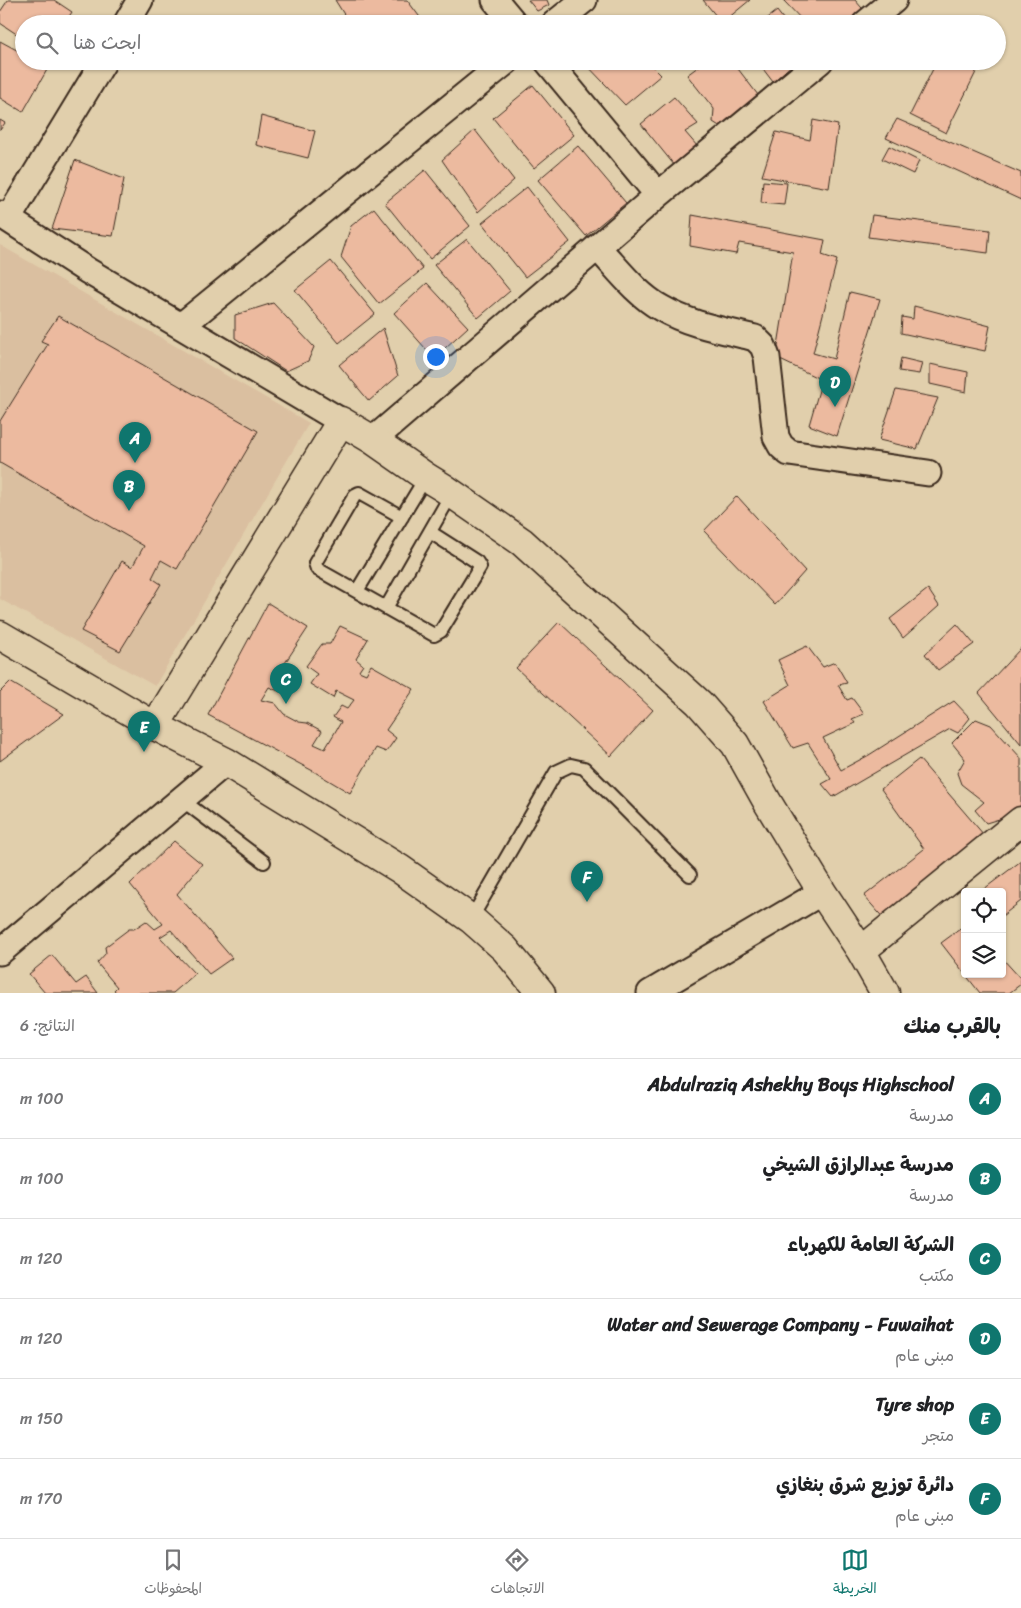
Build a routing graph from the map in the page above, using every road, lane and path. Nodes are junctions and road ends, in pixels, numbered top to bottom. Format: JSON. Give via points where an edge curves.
{"nodes":[{"id":1,"x":140,"y":0,"type":"edge"},
{"id":2,"x":495,"y":0,"type":"edge"},
{"id":3,"x":584,"y":0,"type":"edge"},
{"id":4,"x":894,"y":0,"type":"edge"},
{"id":5,"x":131,"y":15,"type":"edge"},
{"id":6,"x":508,"y":15,"type":"edge"},
{"id":7,"x":565,"y":15,"type":"edge"},
{"id":8,"x":876,"y":15,"type":"edge"},
{"id":9,"x":98,"y":70,"type":"edge"},
{"id":10,"x":496,"y":70,"type":"edge"},
{"id":11,"x":554,"y":70,"type":"edge"},
{"id":12,"x":809,"y":70,"type":"edge"},
{"id":13,"x":658,"y":195,"type":"junction"},
{"id":14,"x":4,"y":216,"type":"edge"},
{"id":15,"x":598,"y":247,"type":"junction"},
{"id":16,"x":181,"y":326,"type":"junction"},
{"id":17,"x":341,"y":421,"type":"junction"},
{"id":18,"x":373,"y":440,"type":"junction"},
{"id":19,"x":928,"y":473,"type":"dead end"},
{"id":20,"x":426,"y":477,"type":"junction"},
{"id":21,"x":452,"y":494,"type":"junction"},
{"id":22,"x":402,"y":517,"type":"junction"},
{"id":23,"x":430,"y":532,"type":"junction"},
{"id":24,"x":357,"y":591,"type":"junction"},
{"id":25,"x":386,"y":608,"type":"junction"},
{"id":26,"x":0,"y":635,"type":"edge"},
{"id":27,"x":155,"y":726,"type":"junction"},
{"id":28,"x":226,"y":762,"type":"junction"},
{"id":29,"x":182,"y":800,"type":"junction"},
{"id":30,"x":1021,"y":821,"type":"edge"},
{"id":31,"x":264,"y":862,"type":"dead end"},
{"id":32,"x":690,"y":875,"type":"dead end"},
{"id":33,"x":822,"y":892,"type":"junction"},
{"id":34,"x":471,"y":919,"type":"junction"},
{"id":35,"x":861,"y":951,"type":"junction"},
{"id":36,"x":0,"y":952,"type":"edge"},
{"id":37,"x":541,"y":993,"type":"edge"},
{"id":38,"x":650,"y":993,"type":"edge"},
{"id":39,"x":885,"y":993,"type":"edge"}],
"edges":[{"from":1,"to":5,"type":"street"},
{"from":2,"to":6,"type":"street"},
{"from":3,"to":7,"type":"street"},
{"from":4,"to":8,"type":"street"},
{"from":9,"to":14,"type":"street"},
{"from":10,"to":16,"type":"street"},
{"from":11,"to":13,"type":"street"},
{"from":12,"to":13,"type":"street"},
{"from":13,"to":15,"type":"street"},
{"from":14,"to":16,"type":"street"},
{"from":15,"to":18,"type":"street"},
{"from":15,"to":19,"type":"street","via":[[638,290],[660,307],[688,321],[755,338],[763,346],[776,437],[790,453]]},
{"from":16,"to":17,"type":"street"},
{"from":17,"to":18,"type":"street"},
{"from":17,"to":27,"type":"street"},
{"from":18,"to":20,"type":"street"},
{"from":20,"to":21,"type":"street"},
{"from":20,"to":22,"type":"lane"},
{"from":21,"to":23,"type":"lane"},
{"from":21,"to":33,"type":"street","via":[[522,542],[699,703],[734,744]]},
{"from":22,"to":24,"type":"lane"},
{"from":22,"to":24,"type":"lane","via":[[359,493],[356,495],[315,563],[317,569]]},
{"from":23,"to":25,"type":"lane"},
{"from":23,"to":25,"type":"lane","via":[[480,567],[441,631],[434,634]]},
{"from":24,"to":25,"type":"lane"},
{"from":26,"to":27,"type":"street"},
{"from":27,"to":28,"type":"street"},
{"from":28,"to":29,"type":"street"},
{"from":28,"to":34,"type":"street","via":[[400,869]]},
{"from":29,"to":31,"type":"lane"},
{"from":29,"to":36,"type":"street"},
{"from":30,"to":35,"type":"street"},
{"from":32,"to":34,"type":"lane","via":[[584,768],[571,765],[556,772]]},
{"from":33,"to":35,"type":"street"},
{"from":33,"to":38,"type":"street"},
{"from":34,"to":37,"type":"street","via":[[505,949]]},
{"from":35,"to":39,"type":"street"}]}
